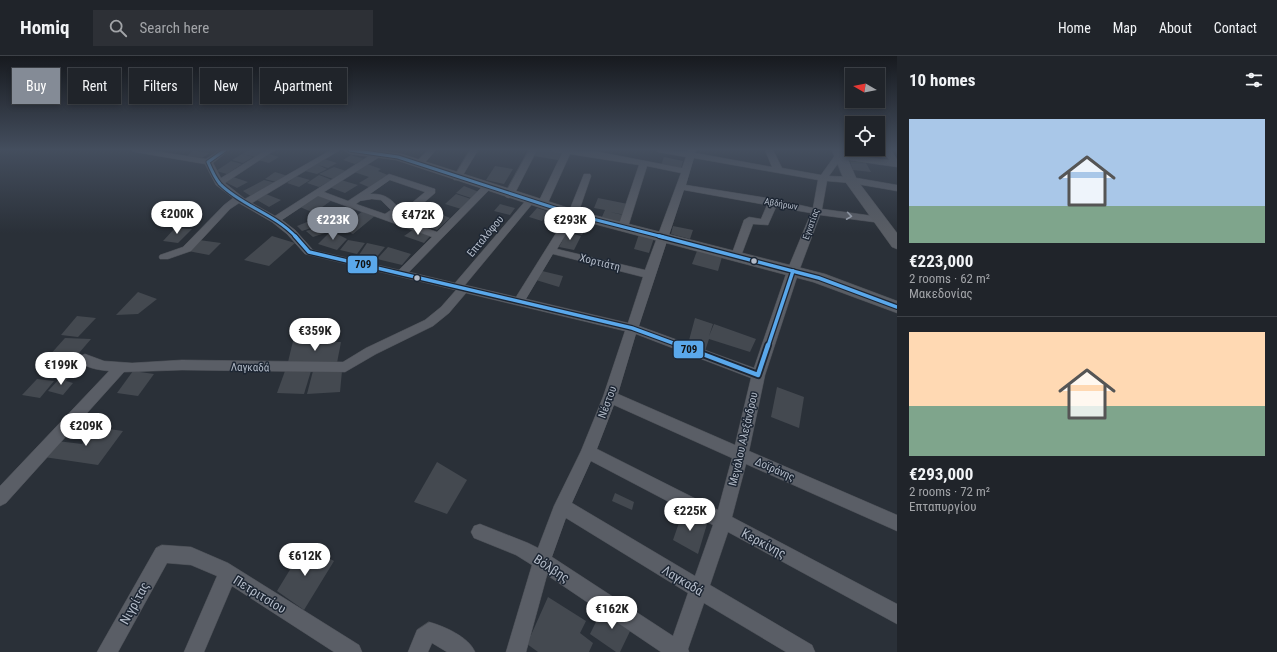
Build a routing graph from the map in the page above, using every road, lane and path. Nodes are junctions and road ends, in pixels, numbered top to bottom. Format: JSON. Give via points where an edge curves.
{"nodes":[{"id":1,"x":216,"y":178,"type":"edge"},
{"id":2,"x":227,"y":178,"type":"edge"},
{"id":3,"x":285,"y":178,"type":"edge"},
{"id":4,"x":341,"y":178,"type":"edge"},
{"id":5,"x":388,"y":178,"type":"edge"},
{"id":6,"x":391,"y":178,"type":"edge"},
{"id":7,"x":457,"y":178,"type":"edge"},
{"id":8,"x":518,"y":178,"type":"edge"},
{"id":9,"x":551,"y":178,"type":"edge"},
{"id":10,"x":586,"y":178,"type":"edge"},
{"id":11,"x":639,"y":178,"type":"edge"},
{"id":12,"x":684,"y":178,"type":"edge"},
{"id":13,"x":823,"y":178,"type":"joint"},
{"id":14,"x":851,"y":180,"type":"junction"},
{"id":15,"x":219,"y":183,"type":"junction"},
{"id":16,"x":487,"y":187,"type":"junction"},
{"id":17,"x":681,"y":187,"type":"junction"},
{"id":18,"x":897,"y":188,"type":"edge"},
{"id":19,"x":423,"y":189,"type":"junction"},
{"id":20,"x":317,"y":192,"type":"junction"},
{"id":21,"x":509,"y":195,"type":"junction"},
{"id":22,"x":357,"y":198,"type":"junction"},
{"id":23,"x":242,"y":201,"type":"junction"},
{"id":24,"x":773,"y":202,"type":"junction"},
{"id":25,"x":536,"y":203,"type":"junction"},
{"id":26,"x":349,"y":204,"type":"junction"},
{"id":27,"x":391,"y":205,"type":"junction"},
{"id":28,"x":817,"y":210,"type":"junction"},
{"id":29,"x":573,"y":214,"type":"junction"},
{"id":30,"x":387,"y":217,"type":"junction"},
{"id":31,"x":275,"y":220,"type":"junction"},
{"id":32,"x":397,"y":220,"type":"junction"},
{"id":33,"x":881,"y":220,"type":"junction"},
{"id":34,"x":623,"y":227,"type":"junction"},
{"id":35,"x":438,"y":236,"type":"junction"},
{"id":36,"x":662,"y":237,"type":"junction"},
{"id":37,"x":897,"y":244,"type":"edge"},
{"id":38,"x":550,"y":250,"type":"junction"},
{"id":39,"x":736,"y":256,"type":"junction"},
{"id":40,"x":164,"y":257,"type":"dead end"},
{"id":41,"x":793,"y":271,"type":"junction"},
{"id":42,"x":402,"y":273,"type":"junction"},
{"id":43,"x":649,"y":274,"type":"junction"},
{"id":44,"x":461,"y":287,"type":"junction"},
{"id":45,"x":519,"y":301,"type":"junction"},
{"id":46,"x":897,"y":307,"type":"edge"},
{"id":47,"x":632,"y":328,"type":"junction"},
{"id":48,"x":85,"y":359,"type":"dead end"},
{"id":49,"x":121,"y":367,"type":"junction"},
{"id":50,"x":758,"y":375,"type":"junction"},
{"id":51,"x":610,"y":397,"type":"junction"},
{"id":52,"x":588,"y":452,"type":"junction"},
{"id":53,"x":742,"y":454,"type":"junction"},
{"id":54,"x":0,"y":498,"type":"edge"},
{"id":55,"x":562,"y":506,"type":"junction"},
{"id":56,"x":723,"y":521,"type":"junction"},
{"id":57,"x":897,"y":522,"type":"edge"},
{"id":58,"x":480,"y":532,"type":"dead end"},
{"id":59,"x":162,"y":554,"type":"joint"},
{"id":60,"x":542,"y":561,"type":"junction"},
{"id":61,"x":228,"y":573,"type":"junction"},
{"id":62,"x":700,"y":590,"type":"junction"},
{"id":63,"x":897,"y":614,"type":"edge"},
{"id":64,"x":107,"y":652,"type":"edge"},
{"id":65,"x":194,"y":652,"type":"edge"},
{"id":66,"x":352,"y":652,"type":"edge"},
{"id":67,"x":418,"y":652,"type":"edge"},
{"id":68,"x":465,"y":652,"type":"edge"},
{"id":69,"x":516,"y":652,"type":"edge"},
{"id":70,"x":678,"y":652,"type":"edge"},
{"id":71,"x":805,"y":652,"type":"edge"}],
"edges":[{"from":1,"to":15,"type":"street"},
{"from":2,"to":15,"type":"street"},
{"from":3,"to":23,"type":"street"},
{"from":4,"to":20,"type":"street"},
{"from":5,"to":22,"type":"street"},
{"from":6,"to":19,"type":"street"},
{"from":7,"to":16,"type":"street"},
{"from":8,"to":21,"type":"street"},
{"from":9,"to":25,"type":"street","name":"Επταλόφου"},
{"from":10,"to":29,"type":"street"},
{"from":11,"to":34,"type":"street"},
{"from":12,"to":17,"type":"street","name":"Νέστου"},
{"from":13,"to":14,"type":"street"},
{"from":13,"to":28,"type":"street","name":"Εγνατίας"},
{"from":14,"to":18,"type":"street"},
{"from":14,"to":33,"type":"street"},
{"from":15,"to":23,"type":"street"},
{"from":16,"to":21,"type":"street"},
{"from":16,"to":35,"type":"street"},
{"from":17,"to":24,"type":"street","name":"Αβδήρων"},
{"from":17,"to":36,"type":"street","name":"Νέστου"},
{"from":19,"to":27,"type":"street","via":[[401,204]]},
{"from":19,"to":32,"type":"street","via":[[432,191]]},
{"from":20,"to":26,"type":"street"},
{"from":20,"to":31,"type":"street"},
{"from":21,"to":25,"type":"street"},
{"from":22,"to":26,"type":"street"},
{"from":22,"to":27,"type":"street","via":[[381,196]]},
{"from":23,"to":31,"type":"street"},
{"from":23,"to":40,"type":"street","via":[[227,207],[187,249]]},
{"from":24,"to":28,"type":"street","name":"Αβδήρων"},
{"from":24,"to":39,"type":"street","via":[[764,223],[749,220]]},
{"from":25,"to":29,"type":"street"},
{"from":25,"to":44,"type":"street","name":"Επταλόφου"},
{"from":26,"to":30,"type":"street"},
{"from":27,"to":30,"type":"street","via":[[396,211]]},
{"from":28,"to":33,"type":"street","name":"Αβδήρων","one_way":true},
{"from":28,"to":41,"type":"street","name":"Εγνατίας"},
{"from":29,"to":34,"type":"street"},
{"from":29,"to":38,"type":"street"},
{"from":30,"to":32,"type":"street"},
{"from":31,"to":42,"type":"street","via":[[291,232],[309,252]]},
{"from":32,"to":35,"type":"street"},
{"from":33,"to":37,"type":"street"},
{"from":34,"to":36,"type":"street"},
{"from":35,"to":42,"type":"street"},
{"from":36,"to":39,"type":"street"},
{"from":36,"to":43,"type":"street","name":"Νέστου"},
{"from":38,"to":43,"type":"street","name":"Χορτιάτη"},
{"from":38,"to":45,"type":"street"},
{"from":39,"to":41,"type":"street"},
{"from":41,"to":46,"type":"street"},
{"from":41,"to":50,"type":"street","name":"Μεγάλου Αλεξάνδρου"},
{"from":42,"to":44,"type":"street"},
{"from":43,"to":47,"type":"street","name":"Νέστου"},
{"from":44,"to":45,"type":"street"},
{"from":44,"to":49,"type":"street","name":"Λαγκαδά","via":[[445,310],[429,323],[371,351],[345,367]]},
{"from":45,"to":47,"type":"street"},
{"from":47,"to":50,"type":"street"},
{"from":47,"to":51,"type":"street","name":"Νέστου"},
{"from":48,"to":49,"type":"street","name":"Λαγκαδά","via":[[98,366]]},
{"from":49,"to":54,"type":"street"},
{"from":50,"to":53,"type":"street","name":"Μεγάλου Αλεξάνδρου"},
{"from":51,"to":52,"type":"street","name":"Νέστου"},
{"from":51,"to":53,"type":"street","name":"Δοϊράνης"},
{"from":52,"to":55,"type":"street","name":"Νέστου"},
{"from":52,"to":56,"type":"street","name":"Κερκίνης"},
{"from":53,"to":56,"type":"street","name":"Μεγάλου Αλεξάνδρου"},
{"from":53,"to":57,"type":"street","name":"Δοϊράνης"},
{"from":55,"to":60,"type":"street","name":"Νέστου"},
{"from":55,"to":62,"type":"street","name":"Λαγκαδά"},
{"from":56,"to":62,"type":"street","name":"Μεγάλου Αλεξάνδρου"},
{"from":56,"to":63,"type":"street","name":"Κερκίνης"},
{"from":58,"to":60,"type":"street","name":"Βόλβης","via":[[522,549]]},
{"from":59,"to":61,"type":"street","name":"Πετριτσίου","via":[[191,556]]},
{"from":59,"to":64,"type":"street","name":"Νιγρίτας"},
{"from":60,"to":69,"type":"street","name":"Νέστου"},
{"from":60,"to":70,"type":"street","name":"Βόλβης"},
{"from":61,"to":65,"type":"street"},
{"from":61,"to":66,"type":"street","name":"Πετριτσίου"},
{"from":62,"to":70,"type":"street","name":"Μεγάλου Αλεξάνδρου"},
{"from":62,"to":71,"type":"street","name":"Λαγκαδά"},
{"from":67,"to":68,"type":"street","via":[[429,632]]}]}
